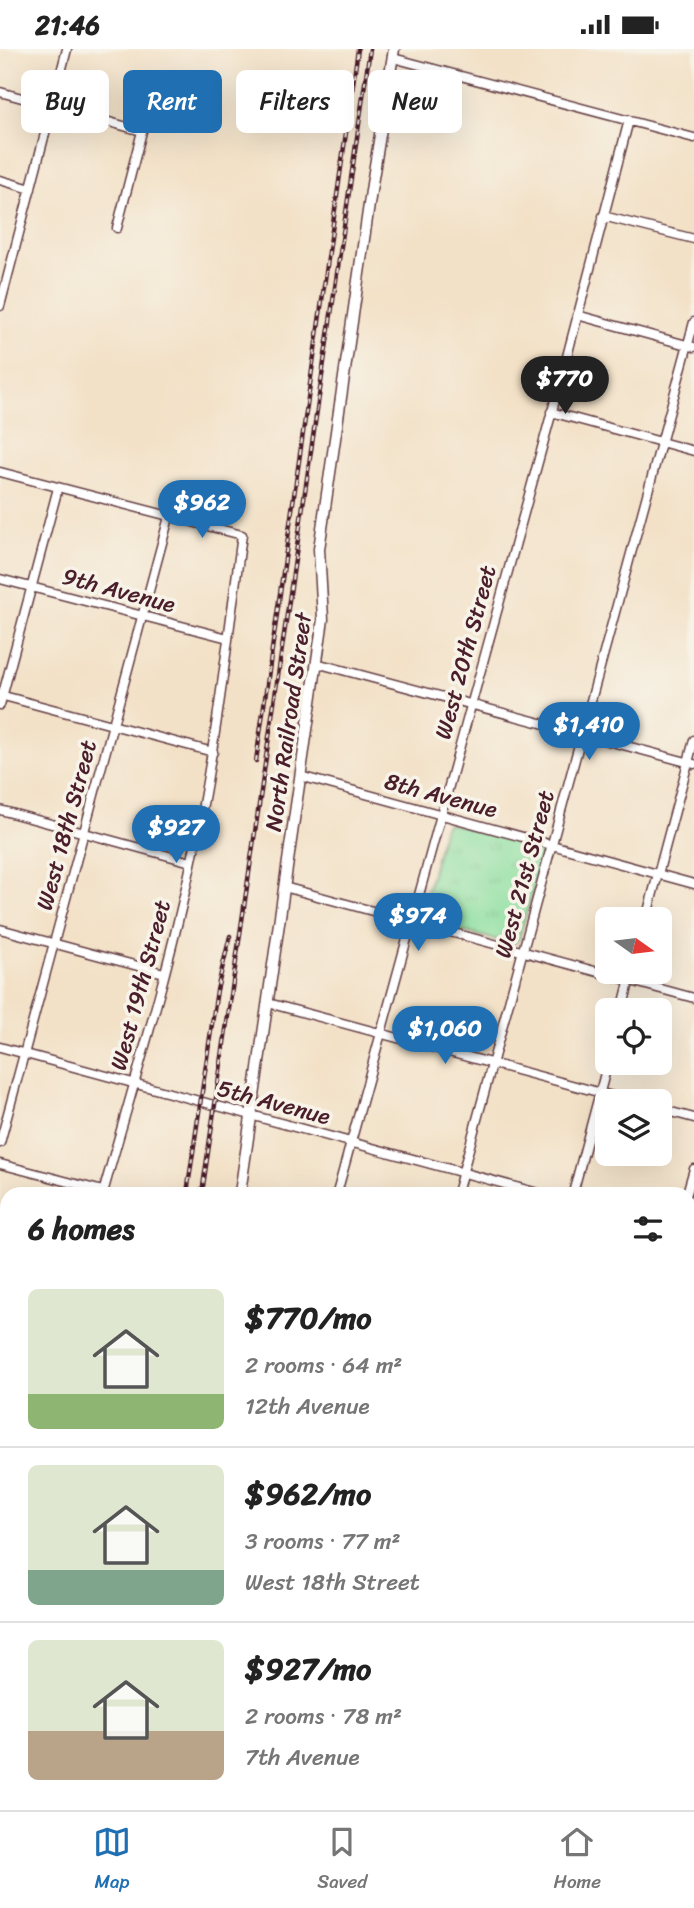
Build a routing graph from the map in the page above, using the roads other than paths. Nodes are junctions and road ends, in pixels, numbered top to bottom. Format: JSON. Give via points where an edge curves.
{"nodes":[{"id":1,"x":67,"y":49,"type":"edge"},
{"id":2,"x":393,"y":54,"type":"edge"},
{"id":3,"x":61,"y":70,"type":"edge"},
{"id":4,"x":0,"y":92,"type":"edge"},
{"id":5,"x":21,"y":98,"type":"edge"},
{"id":6,"x":629,"y":120,"type":"junction"},
{"id":7,"x":45,"y":133,"type":"edge"},
{"id":8,"x":141,"y":133,"type":"edge"},
{"id":9,"x":694,"y":138,"type":"edge"},
{"id":10,"x":0,"y":180,"type":"edge"},
{"id":11,"x":31,"y":188,"type":"junction"},
{"id":12,"x":603,"y":216,"type":"junction"},
{"id":13,"x":117,"y":229,"type":"dead end"},
{"id":14,"x":694,"y":239,"type":"edge"},
{"id":15,"x":4,"y":273,"type":"edge"},
{"id":16,"x":0,"y":306,"type":"edge"},
{"id":17,"x":577,"y":315,"type":"junction"},
{"id":18,"x":694,"y":322,"type":"edge"},
{"id":19,"x":691,"y":346,"type":"edge"},
{"id":20,"x":551,"y":412,"type":"junction"},
{"id":21,"x":661,"y":442,"type":"junction"},
{"id":22,"x":694,"y":451,"type":"edge"},
{"id":23,"x":0,"y":473,"type":"edge"},
{"id":24,"x":58,"y":488,"type":"junction"},
{"id":25,"x":169,"y":517,"type":"junction"},
{"id":26,"x":0,"y":579,"type":"edge"},
{"id":27,"x":32,"y":587,"type":"junction"},
{"id":28,"x":142,"y":616,"type":"junction"},
{"id":29,"x":228,"y":638,"type":"junction"},
{"id":30,"x":316,"y":663,"type":"junction"},
{"id":31,"x":1,"y":698,"type":"edge"},
{"id":32,"x":471,"y":704,"type":"junction"},
{"id":33,"x":113,"y":725,"type":"junction"},
{"id":34,"x":582,"y":734,"type":"junction"},
{"id":35,"x":694,"y":740,"type":"edge"},
{"id":36,"x":213,"y":752,"type":"junction"},
{"id":37,"x":691,"y":763,"type":"edge"},
{"id":38,"x":300,"y":776,"type":"junction"},
{"id":39,"x":0,"y":810,"type":"edge"},
{"id":40,"x":441,"y":814,"type":"junction"},
{"id":41,"x":83,"y":833,"type":"junction"},
{"id":42,"x":552,"y":845,"type":"junction"},
{"id":43,"x":191,"y":862,"type":"junction"},
{"id":44,"x":658,"y":874,"type":"junction"},
{"id":45,"x":694,"y":884,"type":"edge"},
{"id":46,"x":284,"y":887,"type":"junction"},
{"id":47,"x":649,"y":907,"type":"edge"},
{"id":48,"x":411,"y":922,"type":"junction"},
{"id":49,"x":0,"y":929,"type":"edge"},
{"id":50,"x":54,"y":943,"type":"junction"},
{"id":51,"x":522,"y":952,"type":"junction"},
{"id":52,"x":595,"y":972,"type":"edge"},
{"id":53,"x":164,"y":973,"type":"junction"},
{"id":54,"x":641,"y":984,"type":"edge"},
{"id":55,"x":694,"y":998,"type":"edge"},
{"id":56,"x":268,"y":1003,"type":"junction"},
{"id":57,"x":381,"y":1033,"type":"junction"},
{"id":58,"x":0,"y":1047,"type":"edge"},
{"id":59,"x":24,"y":1054,"type":"junction"},
{"id":60,"x":492,"y":1063,"type":"junction"},
{"id":61,"x":134,"y":1084,"type":"junction"},
{"id":62,"x":595,"y":1091,"type":"edge"},
{"id":63,"x":595,"y":1111,"type":"edge"},
{"id":64,"x":672,"y":1112,"type":"edge"},
{"id":65,"x":251,"y":1115,"type":"junction"},
{"id":66,"x":694,"y":1118,"type":"edge"},
{"id":67,"x":0,"y":1143,"type":"edge"},
{"id":68,"x":351,"y":1143,"type":"junction"},
{"id":69,"x":0,"y":1164,"type":"edge"},
{"id":70,"x":694,"y":1169,"type":"edge"},
{"id":71,"x":462,"y":1173,"type":"junction"},
{"id":72,"x":82,"y":1187,"type":"edge"},
{"id":73,"x":105,"y":1187,"type":"edge"},
{"id":74,"x":241,"y":1187,"type":"edge"},
{"id":75,"x":339,"y":1187,"type":"edge"},
{"id":76,"x":458,"y":1187,"type":"edge"},
{"id":77,"x":515,"y":1187,"type":"edge"},
{"id":78,"x":575,"y":1187,"type":"edge"},
{"id":79,"x":689,"y":1187,"type":"edge"}],
"edges":[{"from":1,"to":3,"type":"street"},
{"from":2,"to":6,"type":"street"},
{"from":2,"to":30,"type":"main road","name":"North Railroad Street","via":[[319,548],[323,609]]},
{"from":4,"to":5,"type":"street"},
{"from":6,"to":9,"type":"street"},
{"from":6,"to":12,"type":"street","name":"West 20th Street"},
{"from":7,"to":11,"type":"street"},
{"from":8,"to":13,"type":"street"},
{"from":10,"to":11,"type":"street"},
{"from":11,"to":15,"type":"street"},
{"from":12,"to":14,"type":"street"},
{"from":12,"to":17,"type":"street","name":"West 20th Street"},
{"from":15,"to":16,"type":"street"},
{"from":17,"to":19,"type":"street"},
{"from":17,"to":20,"type":"street","name":"West 20th Street"},
{"from":18,"to":19,"type":"street","name":"West 21st Street"},
{"from":19,"to":21,"type":"street","name":"West 21st Street"},
{"from":20,"to":21,"type":"street"},
{"from":20,"to":32,"type":"street","name":"West 20th Street"},
{"from":21,"to":22,"type":"street"},
{"from":21,"to":34,"type":"street","name":"West 21st Street"},
{"from":23,"to":24,"type":"street"},
{"from":24,"to":25,"type":"street"},
{"from":24,"to":27,"type":"street"},
{"from":25,"to":28,"type":"street","name":"West 18th Street"},
{"from":25,"to":29,"type":"street","name":"West 19th Street","via":[[242,535]]},
{"from":26,"to":27,"type":"street","name":"9th Avenue"},
{"from":27,"to":28,"type":"street","name":"9th Avenue"},
{"from":27,"to":31,"type":"street"},
{"from":28,"to":29,"type":"street","name":"9th Avenue"},
{"from":28,"to":33,"type":"street","name":"West 18th Street"},
{"from":29,"to":36,"type":"street","name":"West 19th Street"},
{"from":30,"to":32,"type":"street"},
{"from":30,"to":38,"type":"main road","name":"North Railroad Street"},
{"from":31,"to":33,"type":"street"},
{"from":32,"to":34,"type":"street"},
{"from":32,"to":40,"type":"street","name":"West 20th Street"},
{"from":33,"to":36,"type":"street"},
{"from":33,"to":41,"type":"street","name":"West 18th Street"},
{"from":34,"to":37,"type":"street"},
{"from":34,"to":42,"type":"street","name":"West 21st Street"},
{"from":35,"to":37,"type":"street"},
{"from":36,"to":43,"type":"street","name":"West 19th Street"},
{"from":37,"to":44,"type":"street"},
{"from":38,"to":40,"type":"street","name":"8th Avenue"},
{"from":38,"to":46,"type":"main road","name":"North Railroad Street"},
{"from":39,"to":41,"type":"street"},
{"from":40,"to":42,"type":"street","name":"8th Avenue"},
{"from":40,"to":48,"type":"street","name":"West 20th Street"},
{"from":41,"to":43,"type":"street"},
{"from":41,"to":50,"type":"street","name":"West 18th Street"},
{"from":42,"to":44,"type":"street","name":"8th Avenue"},
{"from":42,"to":51,"type":"street","name":"West 21st Street"},
{"from":43,"to":53,"type":"street","name":"West 19th Street"},
{"from":44,"to":45,"type":"street","name":"8th Avenue"},
{"from":44,"to":47,"type":"street"},
{"from":46,"to":48,"type":"street"},
{"from":46,"to":56,"type":"main road","name":"North Railroad Street"},
{"from":48,"to":51,"type":"street"},
{"from":48,"to":57,"type":"street","name":"West 20th Street"},
{"from":49,"to":50,"type":"street"},
{"from":50,"to":53,"type":"street"},
{"from":50,"to":59,"type":"street","name":"West 18th Street"},
{"from":51,"to":52,"type":"street"},
{"from":51,"to":60,"type":"street","name":"West 21st Street"},
{"from":53,"to":61,"type":"street","name":"West 19th Street"},
{"from":54,"to":55,"type":"street"},
{"from":56,"to":57,"type":"street"},
{"from":56,"to":65,"type":"main road","name":"North Railroad Street"},
{"from":57,"to":60,"type":"street"},
{"from":57,"to":68,"type":"street","name":"West 20th Street"},
{"from":58,"to":59,"type":"street","name":"5th Avenue"},
{"from":59,"to":61,"type":"street","name":"5th Avenue"},
{"from":59,"to":67,"type":"street","name":"West 18th Street"},
{"from":60,"to":62,"type":"street"},
{"from":60,"to":71,"type":"street","name":"West 21st Street"},
{"from":61,"to":65,"type":"street","name":"5th Avenue"},
{"from":61,"to":73,"type":"street","name":"West 19th Street"},
{"from":63,"to":78,"type":"street"},
{"from":64,"to":66,"type":"street"},
{"from":65,"to":68,"type":"street","name":"5th Avenue"},
{"from":65,"to":74,"type":"main road","name":"North Railroad Street"},
{"from":68,"to":71,"type":"street","name":"5th Avenue"},
{"from":68,"to":75,"type":"street","name":"West 20th Street"},
{"from":69,"to":72,"type":"street"},
{"from":70,"to":79,"type":"street"},
{"from":71,"to":76,"type":"street","name":"West 21st Street"},
{"from":71,"to":77,"type":"street","name":"5th Avenue"}]}
